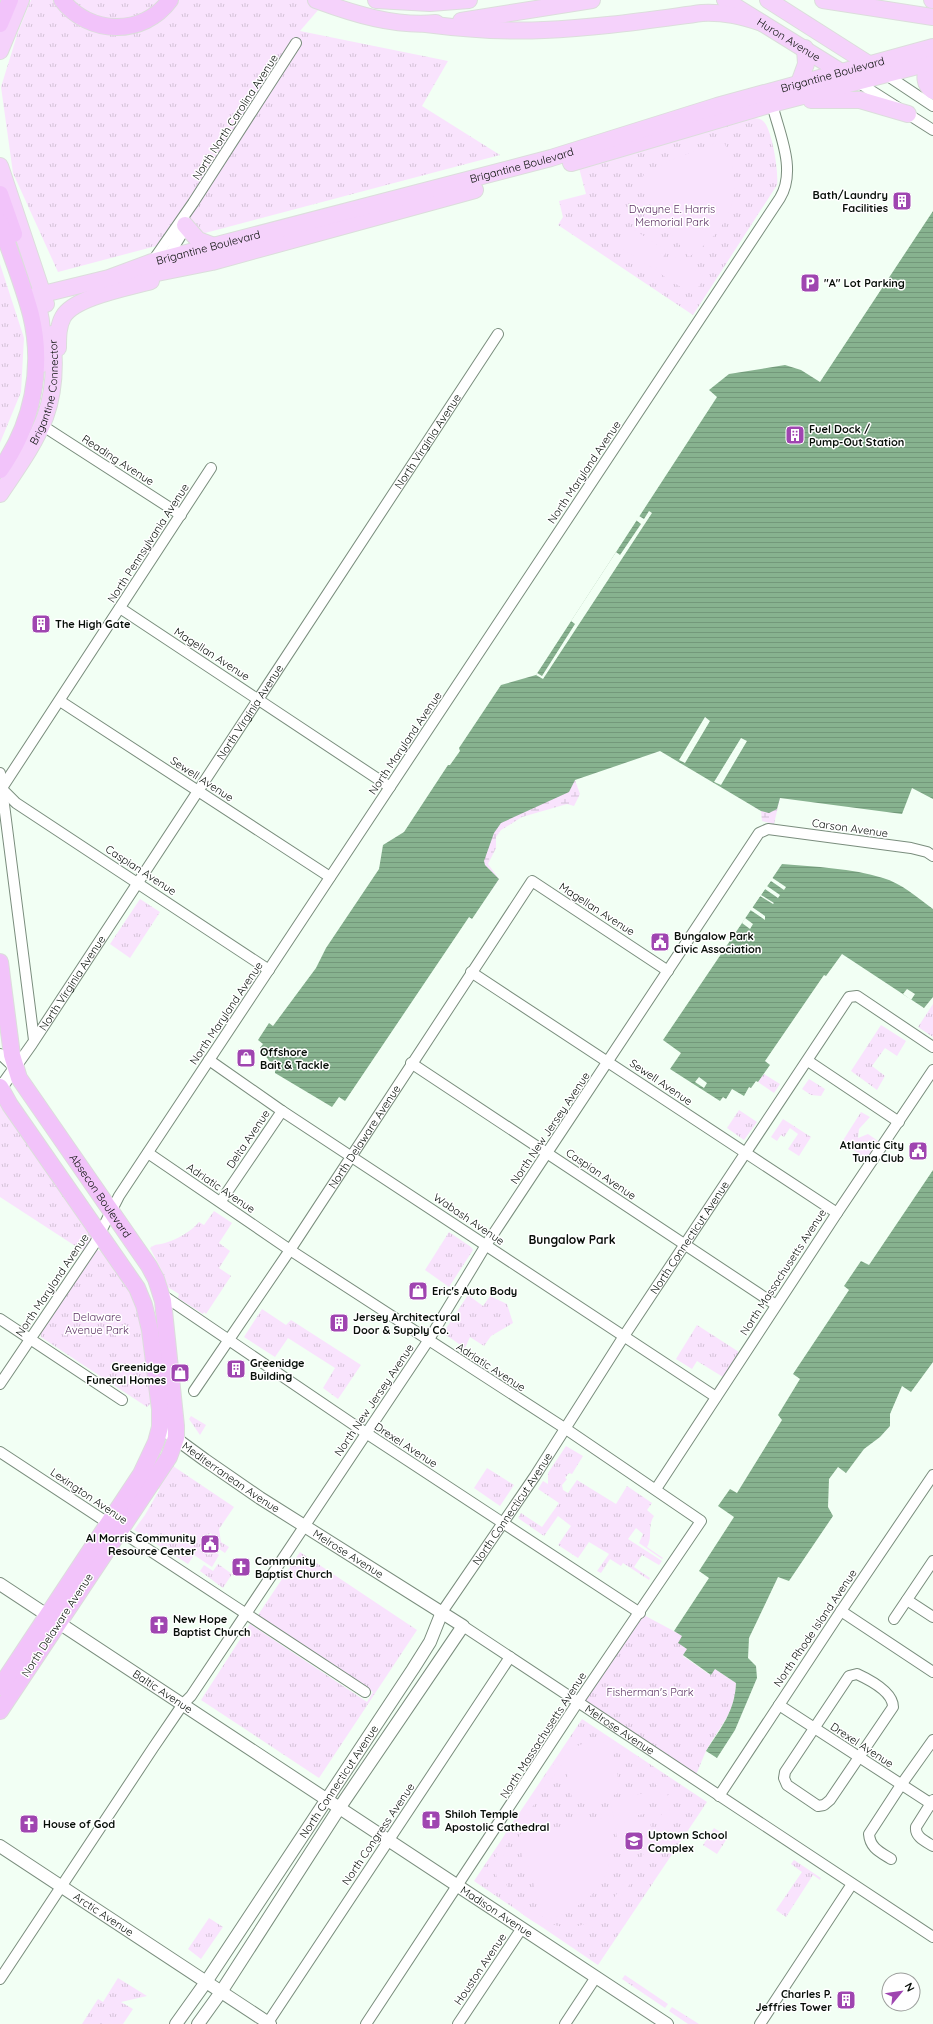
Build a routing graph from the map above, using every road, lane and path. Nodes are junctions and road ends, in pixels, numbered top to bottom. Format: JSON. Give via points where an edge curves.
{"nodes":[{"id":1,"x":10,"y":0,"type":"edge"},
{"id":2,"x":21,"y":0,"type":"edge"},
{"id":3,"x":62,"y":0,"type":"edge"},
{"id":4,"x":170,"y":0,"type":"edge"},
{"id":5,"x":316,"y":0,"type":"edge"},
{"id":6,"x":376,"y":0,"type":"edge"},
{"id":7,"x":469,"y":0,"type":"edge"},
{"id":8,"x":592,"y":0,"type":"edge"},
{"id":9,"x":725,"y":0,"type":"edge"},
{"id":10,"x":768,"y":0,"type":"edge"},
{"id":11,"x":823,"y":0,"type":"edge"},
{"id":12,"x":933,"y":17,"type":"edge"},
{"id":13,"x":762,"y":23,"type":"junction"},
{"id":14,"x":0,"y":24,"type":"edge"},
{"id":15,"x":426,"y":24,"type":"junction"},
{"id":16,"x":296,"y":43,"type":"dead end"},
{"id":17,"x":933,"y":47,"type":"edge"},
{"id":18,"x":805,"y":48,"type":"junction"},
{"id":19,"x":0,"y":51,"type":"edge"},
{"id":20,"x":930,"y":63,"type":"edge"},
{"id":21,"x":870,"y":64,"type":"junction"},
{"id":22,"x":841,"y":71,"type":"junction"},
{"id":23,"x":884,"y":74,"type":"junction"},
{"id":24,"x":856,"y":81,"type":"junction"},
{"id":25,"x":798,"y":83,"type":"junction"},
{"id":26,"x":933,"y":92,"type":"edge"},
{"id":27,"x":776,"y":103,"type":"junction"},
{"id":28,"x":933,"y":106,"type":"edge"},
{"id":29,"x":908,"y":114,"type":"junction"},
{"id":30,"x":933,"y":130,"type":"edge"},
{"id":31,"x":652,"y":133,"type":"junction"},
{"id":32,"x":0,"y":166,"type":"edge"},
{"id":33,"x":0,"y":194,"type":"edge"},
{"id":34,"x":193,"y":203,"type":"junction"},
{"id":35,"x":0,"y":222,"type":"edge"},
{"id":36,"x":185,"y":225,"type":"junction"},
{"id":37,"x":214,"y":246,"type":"junction"},
{"id":38,"x":160,"y":260,"type":"junction"},
{"id":39,"x":212,"y":262,"type":"junction"},
{"id":40,"x":109,"y":278,"type":"junction"},
{"id":41,"x":39,"y":295,"type":"junction"},
{"id":42,"x":498,"y":334,"type":"dead end"},
{"id":43,"x":55,"y":381,"type":"junction"},
{"id":44,"x":31,"y":404,"type":"junction"},
{"id":45,"x":43,"y":426,"type":"junction"},
{"id":46,"x":211,"y":468,"type":"dead end"},
{"id":47,"x":0,"y":470,"type":"edge"},
{"id":48,"x":0,"y":494,"type":"edge"},
{"id":49,"x":180,"y":515,"type":"junction"},
{"id":50,"x":120,"y":608,"type":"junction"},
{"id":51,"x":258,"y":698,"type":"junction"},
{"id":52,"x":60,"y":701,"type":"junction"},
{"id":53,"x":0,"y":773,"type":"edge"},
{"id":54,"x":390,"y":787,"type":"junction"},
{"id":55,"x":1,"y":790,"type":"edge"},
{"id":56,"x":197,"y":790,"type":"junction"},
{"id":57,"x":763,"y":830,"type":"joint"},
{"id":58,"x":933,"y":856,"type":"edge"},
{"id":59,"x":330,"y":877,"type":"junction"},
{"id":60,"x":532,"y":881,"type":"joint"},
{"id":61,"x":137,"y":882,"type":"junction"},
{"id":62,"x":0,"y":962,"type":"edge"},
{"id":63,"x":269,"y":970,"type":"junction"},
{"id":64,"x":668,"y":971,"type":"junction"},
{"id":65,"x":471,"y":972,"type":"junction"},
{"id":66,"x":34,"y":1040,"type":"junction"},
{"id":67,"x":933,"y":1047,"type":"edge"},
{"id":68,"x":0,"y":1054,"type":"edge"},
{"id":69,"x":209,"y":1060,"type":"junction"},
{"id":70,"x":808,"y":1061,"type":"junction"},
{"id":71,"x":608,"y":1062,"type":"junction"},
{"id":72,"x":411,"y":1063,"type":"junction"},
{"id":73,"x":15,"y":1068,"type":"junction"},
{"id":74,"x":933,"y":1070,"type":"edge"},
{"id":75,"x":0,"y":1088,"type":"edge"},
{"id":76,"x":282,"y":1111,"type":"junction"},
{"id":77,"x":899,"y":1122,"type":"junction"},
{"id":78,"x":148,"y":1153,"type":"junction"},
{"id":79,"x":547,"y":1153,"type":"junction"},
{"id":80,"x":746,"y":1153,"type":"junction"},
{"id":81,"x":350,"y":1155,"type":"junction"},
{"id":82,"x":220,"y":1201,"type":"junction"},
{"id":83,"x":111,"y":1211,"type":"junction"},
{"id":84,"x":837,"y":1213,"type":"junction"},
{"id":85,"x":100,"y":1234,"type":"junction"},
{"id":86,"x":685,"y":1244,"type":"junction"},
{"id":87,"x":486,"y":1245,"type":"junction"},
{"id":88,"x":290,"y":1250,"type":"junction"},
{"id":89,"x":161,"y":1294,"type":"junction"},
{"id":90,"x":776,"y":1305,"type":"junction"},
{"id":91,"x":0,"y":1320,"type":"edge"},
{"id":92,"x":624,"y":1336,"type":"junction"},
{"id":93,"x":229,"y":1338,"type":"junction"},
{"id":94,"x":30,"y":1339,"type":"junction"},
{"id":95,"x":428,"y":1341,"type":"junction"},
{"id":96,"x":0,"y":1384,"type":"edge"},
{"id":97,"x":194,"y":1390,"type":"dead end"},
{"id":98,"x":716,"y":1397,"type":"junction"},
{"id":99,"x":122,"y":1400,"type":"dead end"},
{"id":100,"x":160,"y":1427,"type":"junction"},
{"id":101,"x":566,"y":1429,"type":"junction"},
{"id":102,"x":366,"y":1433,"type":"junction"},
{"id":103,"x":176,"y":1438,"type":"junction"},
{"id":104,"x":0,"y":1452,"type":"edge"},
{"id":105,"x":933,"y":1475,"type":"edge"},
{"id":106,"x":656,"y":1489,"type":"junction"},
{"id":107,"x":701,"y":1521,"type":"joint"},
{"id":108,"x":503,"y":1523,"type":"junction"},
{"id":109,"x":114,"y":1526,"type":"junction"},
{"id":110,"x":304,"y":1526,"type":"junction"},
{"id":111,"x":933,"y":1561,"type":"edge"},
{"id":112,"x":0,"y":1584,"type":"edge"},
{"id":113,"x":907,"y":1600,"type":"junction"},
{"id":114,"x":841,"y":1611,"type":"junction"},
{"id":115,"x":442,"y":1612,"type":"junction"},
{"id":116,"x":640,"y":1613,"type":"junction"},
{"id":117,"x":246,"y":1614,"type":"junction"},
{"id":118,"x":933,"y":1617,"type":"edge"},
{"id":119,"x":53,"y":1619,"type":"junction"},
{"id":120,"x":894,"y":1619,"type":"dead end"},
{"id":121,"x":463,"y":1626,"type":"junction"},
{"id":122,"x":510,"y":1657,"type":"junction"},
{"id":123,"x":933,"y":1672,"type":"edge"},
{"id":124,"x":0,"y":1687,"type":"edge"},
{"id":125,"x":365,"y":1692,"type":"dead end"},
{"id":126,"x":578,"y":1702,"type":"junction"},
{"id":127,"x":183,"y":1704,"type":"junction"},
{"id":128,"x":779,"y":1705,"type":"junction"},
{"id":129,"x":0,"y":1711,"type":"edge"},
{"id":130,"x":813,"y":1727,"type":"junction"},
{"id":131,"x":933,"y":1740,"type":"edge"},
{"id":132,"x":859,"y":1757,"type":"junction"},
{"id":133,"x":901,"y":1784,"type":"junction"},
{"id":134,"x":719,"y":1796,"type":"junction"},
{"id":135,"x":326,"y":1799,"type":"junction"},
{"id":136,"x":932,"y":1803,"type":"edge"},
{"id":137,"x":340,"y":1808,"type":"junction"},
{"id":138,"x":389,"y":1839,"type":"junction"},
{"id":139,"x":0,"y":1846,"type":"edge"},
{"id":140,"x":933,"y":1846,"type":"edge"},
{"id":141,"x":891,"y":1859,"type":"dead end"},
{"id":142,"x":852,"y":1884,"type":"junction"},
{"id":143,"x":457,"y":1885,"type":"junction"},
{"id":144,"x":61,"y":1887,"type":"junction"},
{"id":145,"x":522,"y":1928,"type":"junction"},
{"id":146,"x":933,"y":1937,"type":"edge"},
{"id":147,"x":596,"y":1977,"type":"junction"},
{"id":148,"x":0,"y":1980,"type":"edge"},
{"id":149,"x":206,"y":1982,"type":"junction"},
{"id":150,"x":221,"y":1992,"type":"junction"},
{"id":151,"x":176,"y":2024,"type":"edge"},
{"id":152,"x":198,"y":2024,"type":"edge"},
{"id":153,"x":268,"y":2024,"type":"edge"},
{"id":154,"x":366,"y":2024,"type":"edge"},
{"id":155,"x":458,"y":2024,"type":"edge"},
{"id":156,"x":565,"y":2024,"type":"edge"},
{"id":157,"x":667,"y":2024,"type":"edge"},
{"id":158,"x":760,"y":2024,"type":"edge"}],
"edges":[{"from":1,"to":14,"type":"highway"},
{"from":2,"to":19,"type":"main road"},
{"from":3,"to":4,"type":"highway","via":[[81,18],[113,28],[143,22],[157,14]]},
{"from":5,"to":15,"type":"main road","via":[[378,20]]},
{"from":6,"to":7,"type":"main road","via":[[424,3]]},
{"from":8,"to":15,"type":"main road","via":[[476,20]]},
{"from":9,"to":13,"type":"main road","name":"Huron Avenue"},
{"from":10,"to":21,"type":"main road","name":"Huron Avenue"},
{"from":11,"to":12,"type":"main road"},
{"from":13,"to":15,"type":"main road","via":[[720,12],[594,27],[544,30],[469,29]]},
{"from":13,"to":18,"type":"main road","name":"Huron Avenue"},
{"from":16,"to":34,"type":"street","name":"North North Carolina Avenue"},
{"from":17,"to":21,"type":"main road","name":"Brigantine Boulevard"},
{"from":18,"to":22,"type":"main road","name":"Huron Avenue"},
{"from":18,"to":25,"type":"main road","via":[[806,64]]},
{"from":20,"to":23,"type":"main road","name":"Brigantine Boulevard"},
{"from":20,"to":26,"type":"main road","via":[[925,78]]},
{"from":21,"to":22,"type":"main road","name":"Brigantine Boulevard"},
{"from":21,"to":23,"type":"main road","name":"Huron Avenue"},
{"from":22,"to":24,"type":"main road","name":"Huron Avenue"},
{"from":22,"to":25,"type":"main road","name":"Brigantine Boulevard"},
{"from":23,"to":24,"type":"main road","name":"Brigantine Boulevard"},
{"from":23,"to":28,"type":"street","name":"Huron Avenue"},
{"from":24,"to":27,"type":"main road","name":"Brigantine Boulevard"},
{"from":24,"to":29,"type":"street","name":"Huron Avenue"},
{"from":25,"to":31,"type":"main road","name":"Brigantine Boulevard"},
{"from":27,"to":29,"type":"main road","via":[[856,99]]},
{"from":27,"to":31,"type":"main road","name":"Brigantine Boulevard"},
{"from":27,"to":54,"type":"street","name":"North Maryland Avenue","via":[[787,166],[784,192]]},
{"from":29,"to":30,"type":"street","name":"Huron Avenue"},
{"from":31,"to":37,"type":"main road","name":"Brigantine Boulevard"},
{"from":31,"to":39,"type":"main road","name":"Brigantine Boulevard"},
{"from":32,"to":41,"type":"main road","name":"Brigantine Connector"},
{"from":33,"to":41,"type":"highway"},
{"from":34,"to":36,"type":"street","name":"North North Carolina Avenue"},
{"from":34,"to":38,"type":"street","name":"North North Carolina Avenue"},
{"from":35,"to":44,"type":"highway","via":[[33,325],[36,363]]},
{"from":36,"to":37,"type":"main road","via":[[198,240]]},
{"from":36,"to":38,"type":"street","name":"North North Carolina Avenue"},
{"from":37,"to":38,"type":"main road","name":"Brigantine Boulevard"},
{"from":38,"to":40,"type":"main road","name":"Brigantine Boulevard"},
{"from":39,"to":40,"type":"main road","name":"Brigantine Boulevard","via":[[152,274]]},
{"from":39,"to":43,"type":"main road","via":[[96,297],[70,309],[63,316],[58,331]]},
{"from":40,"to":41,"type":"main road","name":"Brigantine Boulevard"},
{"from":41,"to":43,"type":"main road","name":"Brigantine Connector","via":[[52,336]]},
{"from":41,"to":44,"type":"main road","name":"Brigantine Connector","via":[[43,342],[40,376]]},
{"from":42,"to":51,"type":"street","name":"North Virginia Avenue"},
{"from":43,"to":45,"type":"main road","name":"Brigantine Connector"},
{"from":44,"to":47,"type":"highway","name":"Brigantine Connector","via":[[15,447]]},
{"from":45,"to":48,"type":"main road","name":"Brigantine Connector"},
{"from":45,"to":49,"type":"street","name":"Reading Avenue"},
{"from":46,"to":49,"type":"street","name":"North Pennsylvania Avenue"},
{"from":49,"to":50,"type":"street","name":"North Pennsylvania Avenue"},
{"from":50,"to":51,"type":"street","name":"Magellan Avenue"},
{"from":50,"to":52,"type":"street","name":"North Pennsylvania Avenue"},
{"from":51,"to":54,"type":"street","name":"Magellan Avenue"},
{"from":51,"to":56,"type":"street","name":"North Virginia Avenue"},
{"from":52,"to":55,"type":"street","name":"North Pennsylvania Avenue"},
{"from":52,"to":56,"type":"street","name":"Sewell Avenue"},
{"from":53,"to":55,"type":"street"},
{"from":54,"to":59,"type":"street","name":"North Maryland Avenue"},
{"from":55,"to":61,"type":"street","name":"Caspian Avenue","via":[[16,803]]},
{"from":55,"to":66,"type":"street"},
{"from":56,"to":59,"type":"street","name":"Sewell Avenue"},
{"from":56,"to":61,"type":"street","name":"North Virginia Avenue"},
{"from":57,"to":58,"type":"street","name":"Carson Avenue","via":[[911,848]]},
{"from":57,"to":64,"type":"street","name":"North New Jersey Avenue","via":[[758,833]]},
{"from":59,"to":63,"type":"street","name":"North Maryland Avenue"},
{"from":60,"to":64,"type":"street","name":"Magellan Avenue"},
{"from":60,"to":65,"type":"street","name":"North Delaware Avenue"},
{"from":61,"to":63,"type":"street","name":"Caspian Avenue"},
{"from":61,"to":66,"type":"street","name":"North Virginia Avenue"},
{"from":62,"to":73,"type":"highway","name":"Absecon Boulevard"},
{"from":63,"to":69,"type":"street","name":"North Maryland Avenue"},
{"from":64,"to":71,"type":"street","name":"North New Jersey Avenue"},
{"from":65,"to":71,"type":"street","name":"Sewell Avenue"},
{"from":65,"to":72,"type":"street","name":"North Delaware Avenue"},
{"from":66,"to":73,"type":"street","name":"North Virginia Avenue"},
{"from":67,"to":70,"type":"street","name":"North Connecticut Avenue","via":[[853,995],[849,997]]},
{"from":68,"to":73,"type":"street"},
{"from":69,"to":76,"type":"street","name":"Wabash Avenue"},
{"from":69,"to":78,"type":"street","name":"North Maryland Avenue"},
{"from":70,"to":77,"type":"street"},
{"from":70,"to":80,"type":"street","name":"North Connecticut Avenue"},
{"from":71,"to":79,"type":"street","name":"North New Jersey Avenue"},
{"from":71,"to":80,"type":"street","name":"Sewell Avenue"},
{"from":72,"to":79,"type":"street","name":"Caspian Avenue"},
{"from":72,"to":81,"type":"street","name":"North Delaware Avenue"},
{"from":73,"to":75,"type":"street","name":"North Virginia Avenue"},
{"from":73,"to":83,"type":"highway","name":"Absecon Boulevard","via":[[25,1088]]},
{"from":74,"to":77,"type":"street","name":"North Massachusetts Avenue"},
{"from":75,"to":85,"type":"highway","name":"Absecon Boulevard"},
{"from":76,"to":81,"type":"street","name":"Wabash Avenue"},
{"from":76,"to":82,"type":"street","name":"Delta Avenue"},
{"from":77,"to":84,"type":"street","name":"North Massachusetts Avenue"},
{"from":78,"to":82,"type":"street","name":"Adriatic Avenue"},
{"from":78,"to":83,"type":"street","name":"North Maryland Avenue"},
{"from":79,"to":86,"type":"street","name":"Caspian Avenue"},
{"from":79,"to":87,"type":"street","name":"North New Jersey Avenue"},
{"from":80,"to":84,"type":"street","name":"Sewell Avenue"},
{"from":80,"to":86,"type":"street","name":"North Connecticut Avenue"},
{"from":81,"to":87,"type":"street","name":"Wabash Avenue"},
{"from":81,"to":88,"type":"street","name":"North Delaware Avenue"},
{"from":82,"to":88,"type":"street","name":"Adriatic Avenue"},
{"from":83,"to":85,"type":"street","name":"North Maryland Avenue"},
{"from":83,"to":89,"type":"highway","name":"Absecon Boulevard","via":[[153,1272]]},
{"from":84,"to":90,"type":"street","name":"North Massachusetts Avenue"},
{"from":85,"to":94,"type":"street","name":"North Maryland Avenue"},
{"from":85,"to":100,"type":"highway","name":"Absecon Boulevard","via":[[133,1281],[144,1305],[150,1330]]},
{"from":86,"to":90,"type":"street","name":"Caspian Avenue"},
{"from":86,"to":92,"type":"street","name":"North Connecticut Avenue"},
{"from":87,"to":92,"type":"street","name":"Wabash Avenue"},
{"from":87,"to":95,"type":"street","name":"North New Jersey Avenue"},
{"from":88,"to":93,"type":"street","name":"North Delaware Avenue"},
{"from":88,"to":95,"type":"street","name":"Adriatic Avenue"},
{"from":89,"to":93,"type":"street","name":"Drexel Avenue"},
{"from":89,"to":103,"type":"highway","name":"Absecon Boulevard"},
{"from":90,"to":98,"type":"street","name":"North Massachusetts Avenue"},
{"from":91,"to":94,"type":"street"},
{"from":92,"to":98,"type":"street","name":"Wabash Avenue"},
{"from":92,"to":101,"type":"street","name":"North Connecticut Avenue"},
{"from":93,"to":97,"type":"street","name":"North Delaware Avenue"},
{"from":93,"to":102,"type":"street","name":"Drexel Avenue"},
{"from":94,"to":96,"type":"street","name":"North Maryland Avenue"},
{"from":94,"to":99,"type":"street"},
{"from":95,"to":101,"type":"street","name":"Adriatic Avenue"},
{"from":95,"to":102,"type":"street","name":"North New Jersey Avenue"},
{"from":98,"to":106,"type":"street","name":"North Massachusetts Avenue"},
{"from":100,"to":103,"type":"street","name":"Mediterranean Avenue"},
{"from":100,"to":109,"type":"highway","name":"North Delaware Avenue","via":[[153,1452]]},
{"from":101,"to":106,"type":"street","name":"Adriatic Avenue"},
{"from":101,"to":108,"type":"street","name":"North Connecticut Avenue"},
{"from":102,"to":108,"type":"street","name":"Drexel Avenue"},
{"from":102,"to":110,"type":"street","name":"North New Jersey Avenue"},
{"from":103,"to":109,"type":"highway","name":"North Delaware Avenue","via":[[169,1457]]},
{"from":103,"to":110,"type":"street","name":"Mediterranean Avenue"},
{"from":104,"to":109,"type":"street","name":"Lexington Avenue"},
{"from":105,"to":114,"type":"street","name":"North Rhode Island Avenue"},
{"from":106,"to":107,"type":"street","name":"Adriatic Avenue"},
{"from":107,"to":116,"type":"street","name":"North Massachusetts Avenue"},
{"from":108,"to":115,"type":"street","name":"North Connecticut Avenue"},
{"from":108,"to":116,"type":"street","name":"Drexel Avenue"},
{"from":109,"to":117,"type":"street","name":"Lexington Avenue"},
{"from":109,"to":119,"type":"highway","name":"North Delaware Avenue"},
{"from":110,"to":115,"type":"street","name":"Melrose Avenue"},
{"from":110,"to":117,"type":"street","name":"North New Jersey Avenue"},
{"from":111,"to":113,"type":"street"},
{"from":112,"to":119,"type":"street","name":"Baltic Avenue"},
{"from":113,"to":118,"type":"street"},
{"from":113,"to":120,"type":"street"},
{"from":114,"to":123,"type":"street"},
{"from":114,"to":128,"type":"street","name":"North Rhode Island Avenue"},
{"from":115,"to":121,"type":"street","name":"Melrose Avenue"},
{"from":115,"to":135,"type":"street","name":"North Connecticut Avenue","via":[[426,1649]]},
{"from":116,"to":126,"type":"street","name":"North Massachusetts Avenue"},
{"from":117,"to":125,"type":"street","name":"Lexington Avenue"},
{"from":117,"to":127,"type":"street","name":"North New Jersey Avenue"},
{"from":119,"to":124,"type":"highway","name":"North Delaware Avenue"},
{"from":119,"to":127,"type":"street","name":"Baltic Avenue"},
{"from":119,"to":129,"type":"highway","name":"North Delaware Avenue"},
{"from":121,"to":122,"type":"street","name":"Melrose Avenue"},
{"from":121,"to":137,"type":"street","name":"North Connecticut Avenue"},
{"from":122,"to":126,"type":"street","name":"Melrose Avenue"},
{"from":122,"to":138,"type":"street","name":"North Congress Avenue"},
{"from":126,"to":134,"type":"street","name":"Melrose Avenue"},
{"from":126,"to":143,"type":"street","name":"North Massachusetts Avenue"},
{"from":127,"to":135,"type":"street","name":"Baltic Avenue"},
{"from":127,"to":144,"type":"street","name":"North New Jersey Avenue"},
{"from":128,"to":130,"type":"street","name":"Drexel Avenue"},
{"from":128,"to":134,"type":"street","name":"North Rhode Island Avenue"},
{"from":130,"to":132,"type":"street","name":"Drexel Avenue"},
{"from":130,"to":132,"type":"street","via":[[785,1772],[787,1786],[793,1790],[818,1806],[824,1805]]},
{"from":130,"to":132,"type":"street","via":[[849,1676],[857,1674],[864,1677],[888,1694],[893,1701],[893,1708]]},
{"from":131,"to":133,"type":"street"},
{"from":132,"to":133,"type":"street","name":"Drexel Avenue"},
{"from":133,"to":136,"type":"street","name":"Drexel Avenue"},
{"from":133,"to":141,"type":"street","via":[[869,1834],[872,1846]]},
{"from":134,"to":142,"type":"street","name":"Melrose Avenue"},
{"from":135,"to":137,"type":"street","name":"Madison Avenue"},
{"from":135,"to":149,"type":"street","name":"North Connecticut Avenue"},
{"from":136,"to":140,"type":"street","via":[[916,1826],[916,1830],[918,1836]]},
{"from":137,"to":138,"type":"street","name":"Madison Avenue"},
{"from":137,"to":150,"type":"street","name":"North Connecticut Avenue"},
{"from":138,"to":143,"type":"street","name":"Madison Avenue"},
{"from":138,"to":153,"type":"street","name":"North Congress Avenue"},
{"from":139,"to":144,"type":"street","name":"Arctic Avenue"},
{"from":142,"to":146,"type":"street","name":"Melrose Avenue"},
{"from":142,"to":158,"type":"street"},
{"from":143,"to":145,"type":"street","name":"Madison Avenue"},
{"from":143,"to":154,"type":"street","name":"North Massachusetts Avenue"},
{"from":144,"to":148,"type":"street","name":"North New Jersey Avenue"},
{"from":144,"to":149,"type":"street","name":"Arctic Avenue"},
{"from":145,"to":147,"type":"street","name":"Madison Avenue"},
{"from":145,"to":155,"type":"street","name":"Houston Avenue"},
{"from":147,"to":156,"type":"street"},
{"from":147,"to":157,"type":"street","name":"Madison Avenue"},
{"from":149,"to":150,"type":"street","name":"Arctic Avenue"},
{"from":149,"to":151,"type":"street","name":"North Connecticut Avenue"},
{"from":150,"to":152,"type":"street","name":"North Connecticut Avenue"},
{"from":150,"to":153,"type":"street","name":"Arctic Avenue"}]}
